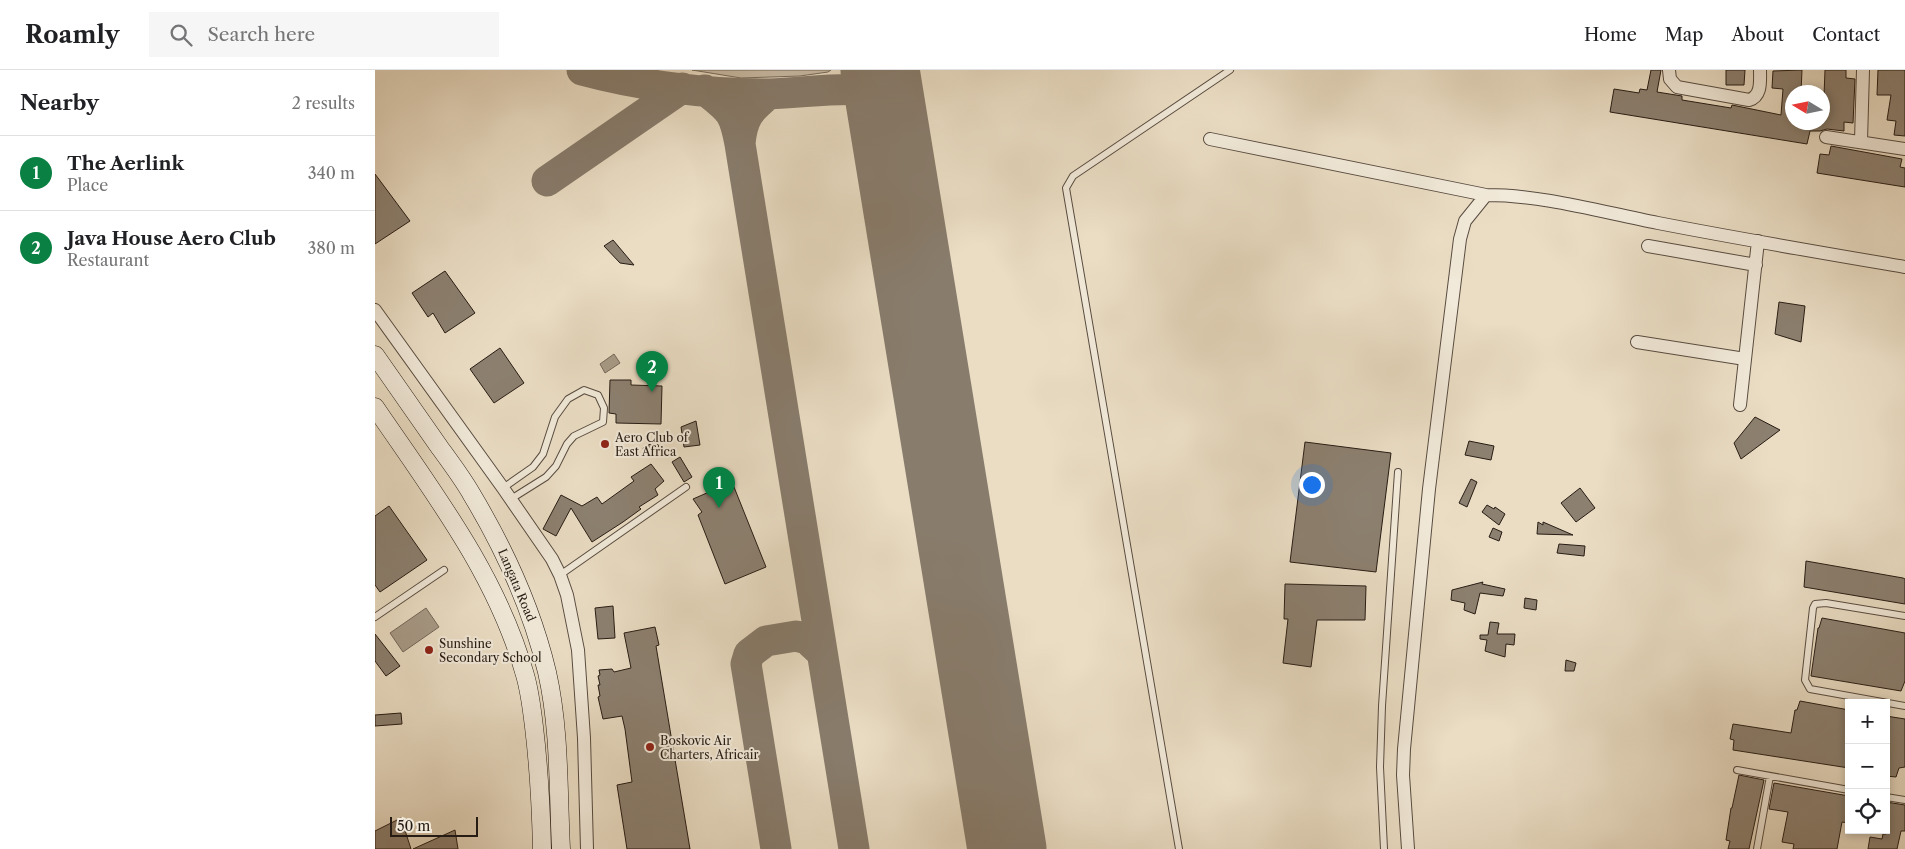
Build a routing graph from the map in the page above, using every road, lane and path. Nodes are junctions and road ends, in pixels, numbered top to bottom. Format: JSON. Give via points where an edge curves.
{"nodes":[{"id":1,"x":1231,"y":70,"type":"edge"},
{"id":2,"x":1669,"y":70,"type":"edge"},
{"id":3,"x":1760,"y":70,"type":"edge"},
{"id":4,"x":1863,"y":70,"type":"edge"},
{"id":5,"x":1826,"y":137,"type":"dead end"},
{"id":6,"x":1210,"y":139,"type":"dead end"},
{"id":7,"x":1861,"y":141,"type":"junction"},
{"id":8,"x":1905,"y":149,"type":"edge"},
{"id":9,"x":1486,"y":195,"type":"junction"},
{"id":10,"x":1758,"y":241,"type":"junction"},
{"id":11,"x":1648,"y":246,"type":"dead end"},
{"id":12,"x":1755,"y":265,"type":"junction"},
{"id":13,"x":1905,"y":266,"type":"edge"},
{"id":14,"x":375,"y":310,"type":"edge"},
{"id":15,"x":1637,"y":342,"type":"dead end"},
{"id":16,"x":375,"y":355,"type":"edge"},
{"id":17,"x":1745,"y":359,"type":"junction"},
{"id":18,"x":1740,"y":405,"type":"dead end"},
{"id":19,"x":375,"y":407,"type":"edge"},
{"id":20,"x":1397,"y":472,"type":"dead end"},
{"id":21,"x":686,"y":487,"type":"dead end"},
{"id":22,"x":507,"y":494,"type":"junction"},
{"id":23,"x":444,"y":570,"type":"dead end"},
{"id":24,"x":560,"y":575,"type":"junction"},
{"id":25,"x":1905,"y":616,"type":"edge"},
{"id":26,"x":375,"y":618,"type":"edge"},
{"id":27,"x":1905,"y":706,"type":"edge"},
{"id":28,"x":1737,"y":770,"type":"dead end"},
{"id":29,"x":1770,"y":776,"type":"junction"},
{"id":30,"x":1845,"y":789,"type":"edge"},
{"id":31,"x":1890,"y":798,"type":"edge"},
{"id":32,"x":1905,"y":800,"type":"edge"},
{"id":33,"x":542,"y":849,"type":"edge"},
{"id":34,"x":561,"y":849,"type":"edge"},
{"id":35,"x":587,"y":849,"type":"edge"},
{"id":36,"x":1179,"y":849,"type":"edge"},
{"id":37,"x":1385,"y":849,"type":"edge"},
{"id":38,"x":1408,"y":849,"type":"edge"},
{"id":39,"x":1757,"y":849,"type":"edge"}],
"edges":[{"from":1,"to":36,"type":"lane","via":[[1073,176],[1066,188]]},
{"from":2,"to":3,"type":"street","via":[[1670,79],[1677,87],[1749,100],[1760,88]]},
{"from":4,"to":7,"type":"street"},
{"from":5,"to":7,"type":"street"},
{"from":6,"to":9,"type":"street"},
{"from":7,"to":8,"type":"street"},
{"from":9,"to":10,"type":"street","via":[[1544,200]]},
{"from":9,"to":38,"type":"street","via":[[1465,221],[1460,239],[1429,489],[1404,749]]},
{"from":10,"to":12,"type":"street"},
{"from":10,"to":13,"type":"street"},
{"from":11,"to":12,"type":"street"},
{"from":12,"to":17,"type":"street"},
{"from":14,"to":22,"type":"street"},
{"from":15,"to":17,"type":"street"},
{"from":16,"to":34,"type":"main road","name":"Langata Road","via":[[471,493],[503,550],[535,627],[556,727]]},
{"from":17,"to":18,"type":"street"},
{"from":19,"to":33,"type":"main road","name":"Langata Road","via":[[467,545],[499,604],[525,675],[531,703],[541,801]]},
{"from":20,"to":37,"type":"lane","via":[[1380,768]]},
{"from":21,"to":24,"type":"lane"},
{"from":22,"to":22,"type":"lane","via":[[543,454],[555,418],[568,399],[584,390],[598,395],[604,408],[603,422],[574,436],[546,477]]},
{"from":22,"to":24,"type":"street"},
{"from":23,"to":26,"type":"lane"},
{"from":24,"to":35,"type":"street","via":[[578,650]]},
{"from":25,"to":27,"type":"lane","via":[[1815,604],[1805,680],[1811,689]]},
{"from":28,"to":29,"type":"lane"},
{"from":29,"to":30,"type":"lane"},
{"from":29,"to":39,"type":"lane"},
{"from":31,"to":32,"type":"lane"}]}
